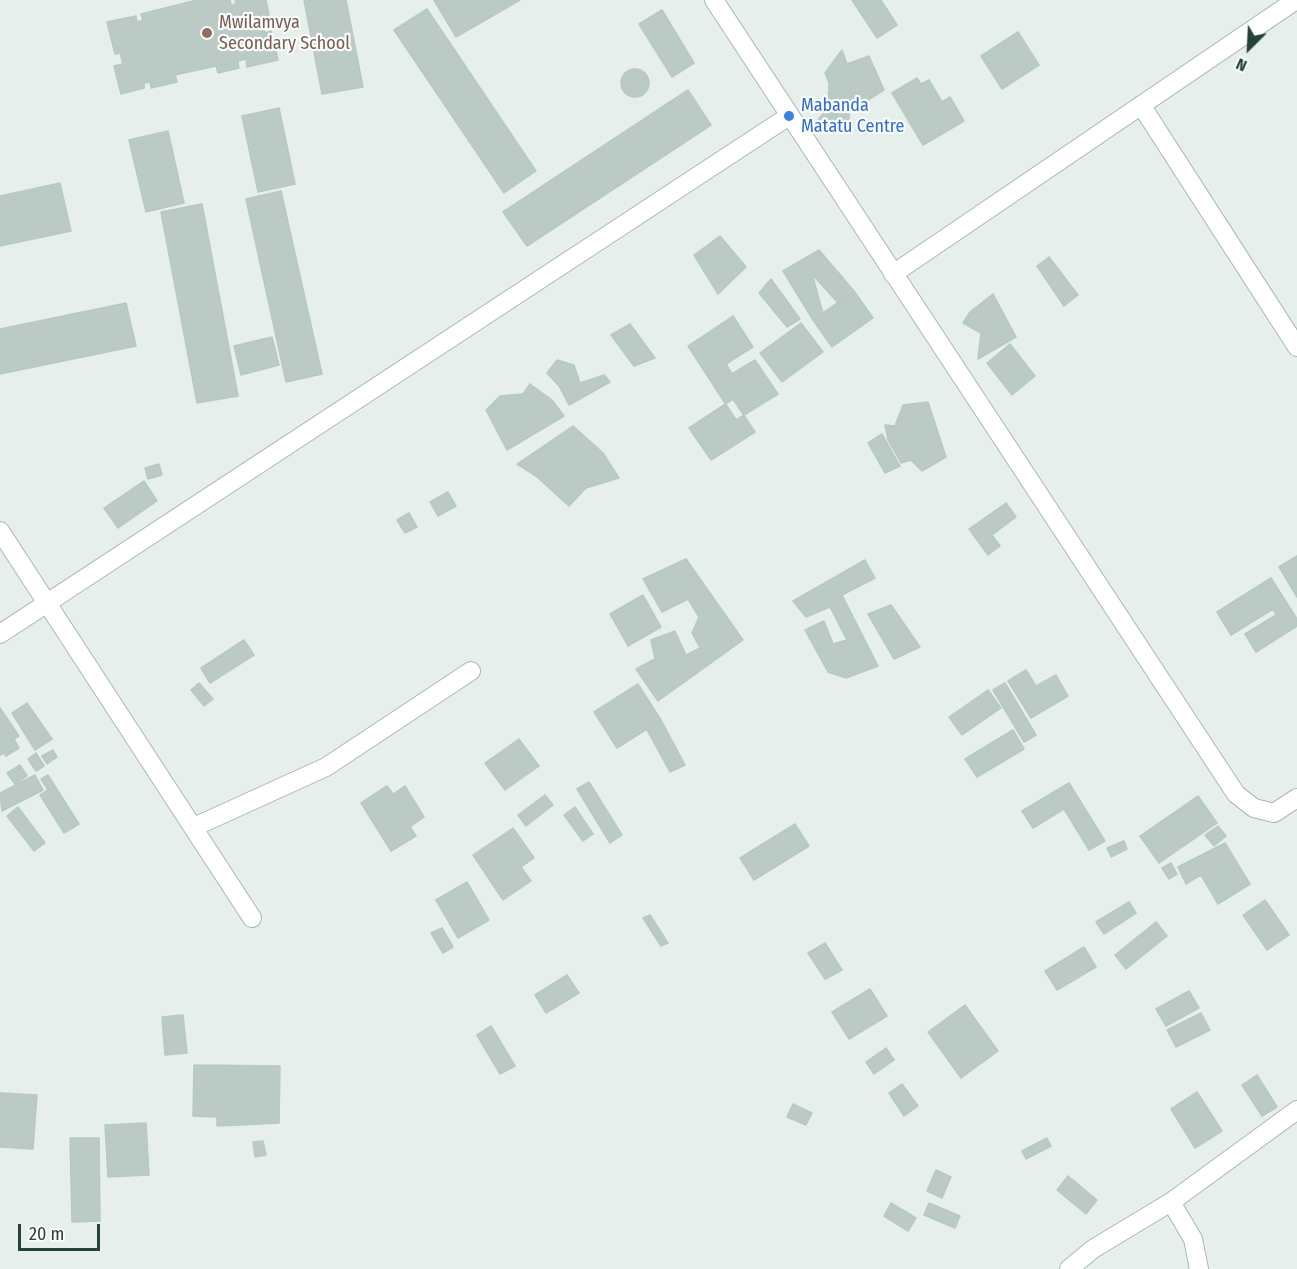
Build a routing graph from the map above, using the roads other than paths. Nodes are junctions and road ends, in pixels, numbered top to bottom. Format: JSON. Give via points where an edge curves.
{"nodes":[{"id":1,"x":714,"y":0,"type":"edge"},
{"id":2,"x":1296,"y":0,"type":"edge"},
{"id":3,"x":1141,"y":105,"type":"junction"},
{"id":4,"x":789,"y":116,"type":"junction"},
{"id":5,"x":893,"y":274,"type":"junction"},
{"id":6,"x":1297,"y":347,"type":"edge"},
{"id":7,"x":0,"y":531,"type":"edge"},
{"id":8,"x":48,"y":600,"type":"junction"},
{"id":9,"x":0,"y":633,"type":"edge"},
{"id":10,"x":471,"y":671,"type":"dead end"},
{"id":11,"x":1297,"y":798,"type":"edge"},
{"id":12,"x":194,"y":827,"type":"junction"},
{"id":13,"x":252,"y":918,"type":"dead end"},
{"id":14,"x":1297,"y":1110,"type":"edge"},
{"id":15,"x":1171,"y":1202,"type":"junction"},
{"id":16,"x":1069,"y":1269,"type":"edge"},
{"id":17,"x":1199,"y":1269,"type":"edge"}],
"edges":[{"from":1,"to":4,"type":"street"},
{"from":2,"to":3,"type":"street"},
{"from":3,"to":5,"type":"street"},
{"from":3,"to":6,"type":"street"},
{"from":4,"to":5,"type":"street"},
{"from":4,"to":8,"type":"street"},
{"from":5,"to":11,"type":"street","via":[[1236,794],[1254,808],[1274,813]]},
{"from":7,"to":8,"type":"street"},
{"from":8,"to":9,"type":"street"},
{"from":8,"to":12,"type":"street"},
{"from":10,"to":12,"type":"street","via":[[326,768]]},
{"from":12,"to":13,"type":"street"},
{"from":14,"to":15,"type":"street"},
{"from":15,"to":16,"type":"street","via":[[1093,1249]]},
{"from":15,"to":17,"type":"street","via":[[1192,1239]]}]}
